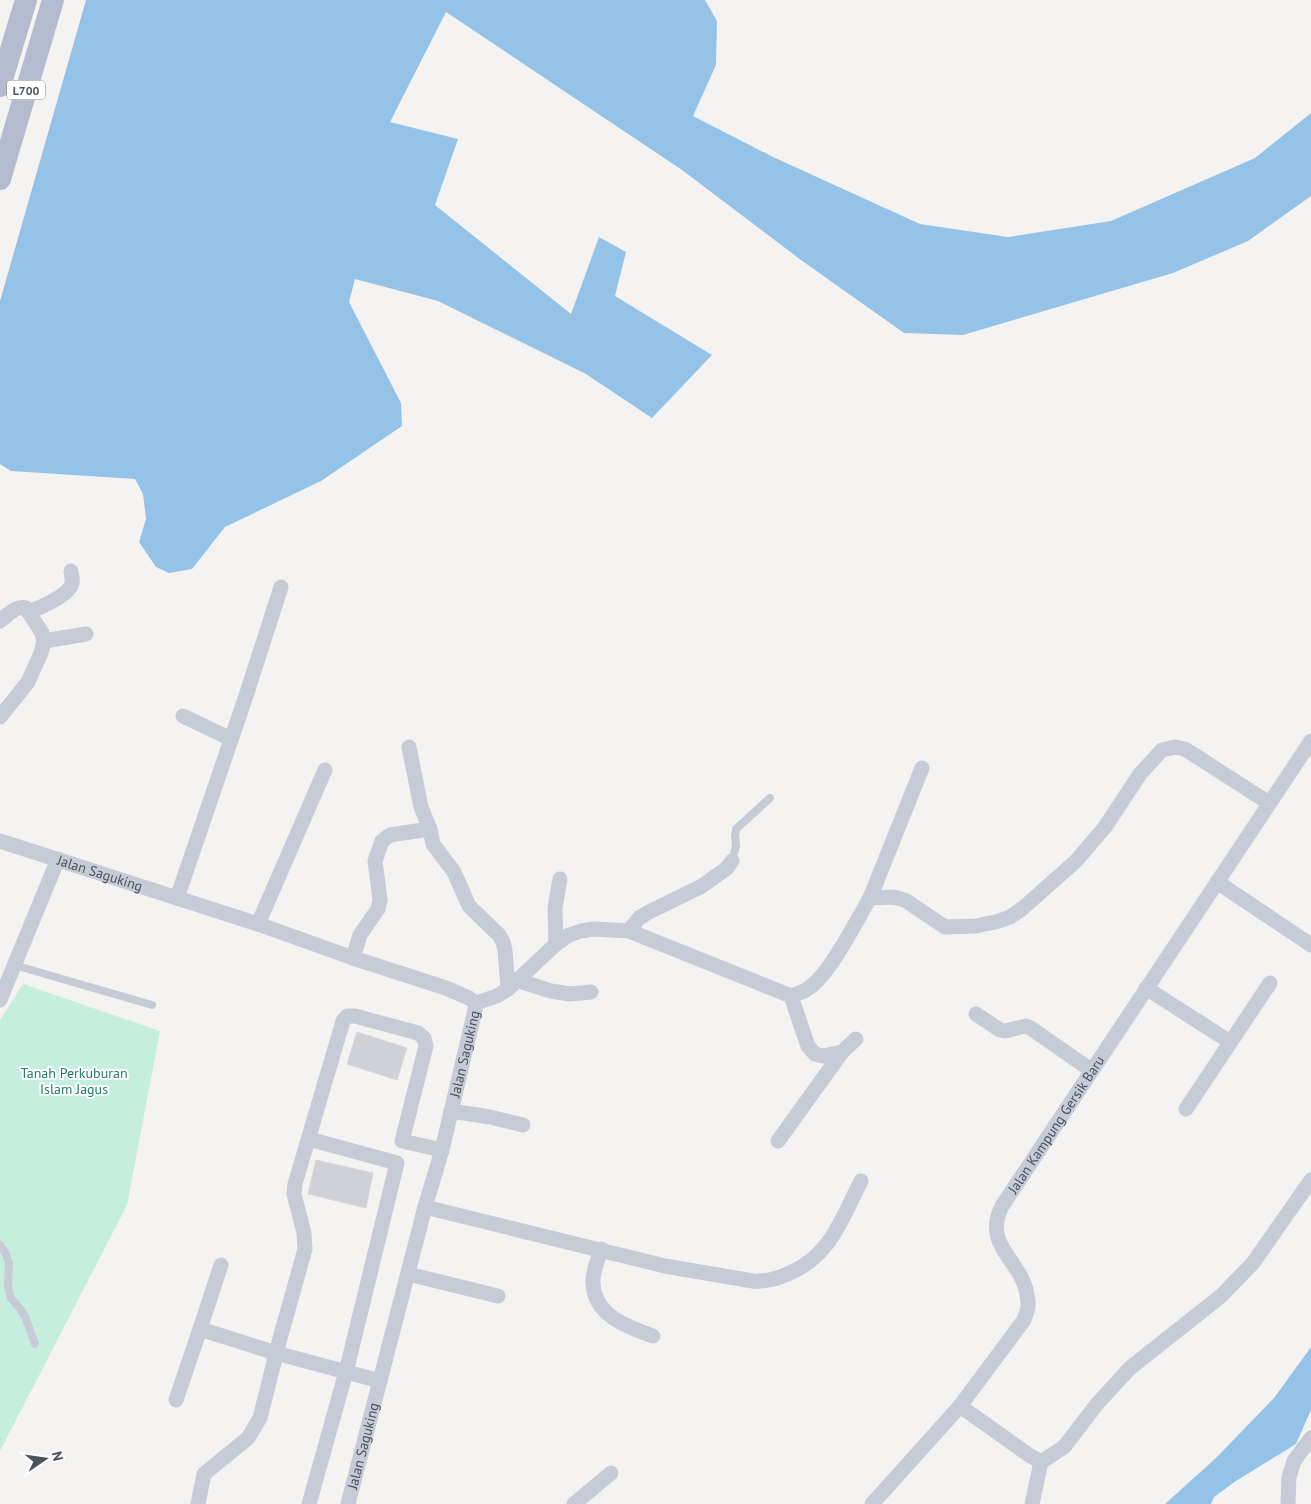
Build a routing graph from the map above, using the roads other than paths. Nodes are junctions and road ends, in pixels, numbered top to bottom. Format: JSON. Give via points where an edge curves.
{"nodes":[{"id":1,"x":26,"y":0,"type":"edge"},
{"id":2,"x":53,"y":0,"type":"edge"},
{"id":3,"x":0,"y":86,"type":"edge"},
{"id":4,"x":0,"y":180,"type":"edge"},
{"id":5,"x":71,"y":571,"type":"dead end"},
{"id":6,"x":281,"y":587,"type":"dead end"},
{"id":7,"x":30,"y":612,"type":"junction"},
{"id":8,"x":0,"y":621,"type":"edge"},
{"id":9,"x":86,"y":634,"type":"dead end"},
{"id":10,"x":44,"y":641,"type":"junction"},
{"id":11,"x":183,"y":716,"type":"dead end"},
{"id":12,"x":0,"y":717,"type":"edge"},
{"id":13,"x":231,"y":739,"type":"junction"},
{"id":14,"x":1311,"y":741,"type":"edge"},
{"id":15,"x":409,"y":746,"type":"dead end"},
{"id":16,"x":922,"y":768,"type":"dead end"},
{"id":17,"x":325,"y":770,"type":"dead end"},
{"id":18,"x":770,"y":798,"type":"dead end"},
{"id":19,"x":1269,"y":803,"type":"junction"},
{"id":20,"x":430,"y":829,"type":"junction"},
{"id":21,"x":0,"y":841,"type":"edge"},
{"id":22,"x":58,"y":859,"type":"junction"},
{"id":23,"x":732,"y":861,"type":"joint"},
{"id":24,"x":560,"y":880,"type":"dead end"},
{"id":25,"x":1216,"y":882,"type":"junction"},
{"id":26,"x":177,"y":898,"type":"junction"},
{"id":27,"x":870,"y":898,"type":"junction"},
{"id":28,"x":258,"y":924,"type":"junction"},
{"id":29,"x":628,"y":931,"type":"junction"},
{"id":30,"x":1309,"y":940,"type":"edge"},
{"id":31,"x":556,"y":944,"type":"junction"},
{"id":32,"x":353,"y":958,"type":"junction"},
{"id":33,"x":14,"y":965,"type":"junction"},
{"id":34,"x":1270,"y":982,"type":"dead end"},
{"id":35,"x":512,"y":984,"type":"junction"},
{"id":36,"x":1146,"y":988,"type":"junction"},
{"id":37,"x":591,"y":992,"type":"dead end"},
{"id":38,"x":791,"y":996,"type":"junction"},
{"id":39,"x":0,"y":1000,"type":"edge"},
{"id":40,"x":476,"y":1003,"type":"junction"},
{"id":41,"x":152,"y":1005,"type":"dead end"},
{"id":42,"x":976,"y":1014,"type":"dead end"},
{"id":43,"x":856,"y":1039,"type":"dead end"},
{"id":44,"x":1230,"y":1042,"type":"junction"},
{"id":45,"x":842,"y":1052,"type":"junction"},
{"id":46,"x":1091,"y":1070,"type":"junction"},
{"id":47,"x":1186,"y":1109,"type":"dead end"},
{"id":48,"x":451,"y":1111,"type":"junction"},
{"id":49,"x":523,"y":1125,"type":"dead end"},
{"id":50,"x":309,"y":1139,"type":"junction"},
{"id":51,"x":402,"y":1140,"type":"junction"},
{"id":52,"x":778,"y":1141,"type":"dead end"},
{"id":53,"x":442,"y":1150,"type":"junction"},
{"id":54,"x":397,"y":1163,"type":"junction"},
{"id":55,"x":1311,"y":1180,"type":"edge"},
{"id":56,"x":861,"y":1181,"type":"dead end"},
{"id":57,"x":425,"y":1207,"type":"junction"},
{"id":58,"x":0,"y":1245,"type":"edge"},
{"id":59,"x":601,"y":1250,"type":"junction"},
{"id":60,"x":221,"y":1265,"type":"dead end"},
{"id":61,"x":408,"y":1274,"type":"junction"},
{"id":62,"x":498,"y":1296,"type":"dead end"},
{"id":63,"x":200,"y":1329,"type":"junction"},
{"id":64,"x":653,"y":1336,"type":"dead end"},
{"id":65,"x":35,"y":1344,"type":"dead end"},
{"id":66,"x":276,"y":1354,"type":"junction"},
{"id":67,"x":346,"y":1372,"type":"junction"},
{"id":68,"x":380,"y":1381,"type":"junction"},
{"id":69,"x":176,"y":1400,"type":"dead end"},
{"id":70,"x":960,"y":1406,"type":"junction"},
{"id":71,"x":1311,"y":1438,"type":"edge"},
{"id":72,"x":1041,"y":1462,"type":"junction"},
{"id":73,"x":611,"y":1472,"type":"dead end"},
{"id":74,"x":198,"y":1504,"type":"edge"},
{"id":75,"x":309,"y":1504,"type":"edge"},
{"id":76,"x":348,"y":1504,"type":"edge"},
{"id":77,"x":574,"y":1504,"type":"edge"},
{"id":78,"x":872,"y":1504,"type":"edge"},
{"id":79,"x":1032,"y":1504,"type":"edge"},
{"id":80,"x":1288,"y":1504,"type":"edge"}],
"edges":[{"from":1,"to":3,"type":"main road","number":"L700"},
{"from":2,"to":4,"type":"main road","number":"L700"},
{"from":5,"to":7,"type":"street","via":[[70,588]]},
{"from":6,"to":13,"type":"street"},
{"from":7,"to":8,"type":"street","via":[[26,608],[17,608]]},
{"from":7,"to":10,"type":"street"},
{"from":9,"to":10,"type":"street"},
{"from":10,"to":12,"type":"street","via":[[28,682]]},
{"from":11,"to":13,"type":"street"},
{"from":13,"to":26,"type":"street"},
{"from":14,"to":19,"type":"street","name":"Jalan Kampung Gersik Baru"},
{"from":15,"to":20,"type":"street","via":[[421,807]]},
{"from":16,"to":27,"type":"street"},
{"from":17,"to":28,"type":"street"},
{"from":18,"to":23,"type":"lane","via":[[736,829]]},
{"from":19,"to":25,"type":"street","name":"Jalan Kampung Gersik Baru"},
{"from":19,"to":27,"type":"street","via":[[1185,749],[1162,750],[1140,774],[1105,827],[1076,861],[1010,917],[976,926],[945,927],[905,900]]},
{"from":20,"to":32,"type":"street","via":[[390,835],[382,841],[375,861],[380,900],[378,909],[360,934]]},
{"from":20,"to":35,"type":"street","via":[[433,844],[454,872],[469,906],[503,942]]},
{"from":21,"to":22,"type":"street","name":"Jalan Saguking"},
{"from":22,"to":26,"type":"street","name":"Jalan Saguking"},
{"from":22,"to":33,"type":"street"},
{"from":23,"to":29,"type":"street","via":[[702,886],[639,918]]},
{"from":24,"to":31,"type":"street","via":[[555,908]]},
{"from":25,"to":30,"type":"street"},
{"from":25,"to":36,"type":"street","name":"Jalan Kampung Gersik Baru"},
{"from":26,"to":28,"type":"street","name":"Jalan Saguking"},
{"from":27,"to":38,"type":"street","via":[[820,977],[810,987]]},
{"from":28,"to":32,"type":"street","name":"Jalan Saguking"},
{"from":29,"to":31,"type":"street","via":[[581,931]]},
{"from":29,"to":38,"type":"street"},
{"from":31,"to":35,"type":"street"},
{"from":32,"to":40,"type":"street","name":"Jalan Saguking","via":[[446,988]]},
{"from":33,"to":39,"type":"street"},
{"from":33,"to":41,"type":"lane"},
{"from":34,"to":44,"type":"street"},
{"from":35,"to":37,"type":"street","via":[[570,994]]},
{"from":35,"to":40,"type":"street","via":[[497,996]]},
{"from":36,"to":44,"type":"street"},
{"from":36,"to":46,"type":"street","name":"Jalan Kampung Gersik Baru"},
{"from":38,"to":45,"type":"street","via":[[808,1046],[815,1054],[822,1056]]},
{"from":40,"to":48,"type":"street","name":"Jalan Saguking"},
{"from":42,"to":46,"type":"street","via":[[1000,1030],[1029,1027]]},
{"from":43,"to":45,"type":"street"},
{"from":44,"to":47,"type":"street"},
{"from":45,"to":52,"type":"street"},
{"from":46,"to":70,"type":"street","name":"Jalan Kampung Gersik Baru","via":[[997,1215],[995,1226],[1001,1247],[1022,1281],[1029,1305],[1024,1320]]},
{"from":48,"to":49,"type":"street"},
{"from":48,"to":53,"type":"street","name":"Jalan Saguking"},
{"from":50,"to":51,"type":"street","via":[[343,1021],[347,1016],[355,1016],[424,1038],[426,1046]]},
{"from":50,"to":54,"type":"street"},
{"from":50,"to":66,"type":"street","via":[[294,1194],[305,1249]]},
{"from":51,"to":53,"type":"street"},
{"from":51,"to":54,"type":"street"},
{"from":53,"to":57,"type":"street","name":"Jalan Saguking"},
{"from":54,"to":67,"type":"street"},
{"from":55,"to":72,"type":"street","via":[[1253,1263],[1220,1296],[1130,1368],[1064,1446]]},
{"from":56,"to":59,"type":"street","via":[[838,1227],[813,1260],[797,1270],[764,1282],[665,1266]]},
{"from":57,"to":59,"type":"street"},
{"from":57,"to":61,"type":"street","name":"Jalan Saguking"},
{"from":58,"to":65,"type":"lane","via":[[9,1263],[11,1298],[26,1319]]},
{"from":59,"to":64,"type":"street","via":[[593,1283],[597,1300],[605,1313]]},
{"from":60,"to":63,"type":"street"},
{"from":61,"to":62,"type":"street"},
{"from":61,"to":68,"type":"street","name":"Jalan Saguking"},
{"from":63,"to":66,"type":"street"},
{"from":63,"to":69,"type":"street"},
{"from":66,"to":67,"type":"street"},
{"from":66,"to":74,"type":"street","via":[[256,1427],[248,1438],[204,1474]]},
{"from":67,"to":68,"type":"street"},
{"from":67,"to":75,"type":"street"},
{"from":68,"to":76,"type":"street","name":"Jalan Saguking"},
{"from":70,"to":72,"type":"street"},
{"from":70,"to":78,"type":"street","name":"Jalan Kampung Gersik Baru"},
{"from":71,"to":80,"type":"street","via":[[1294,1460],[1289,1477]]},
{"from":72,"to":79,"type":"street"},
{"from":73,"to":77,"type":"street"}]}
